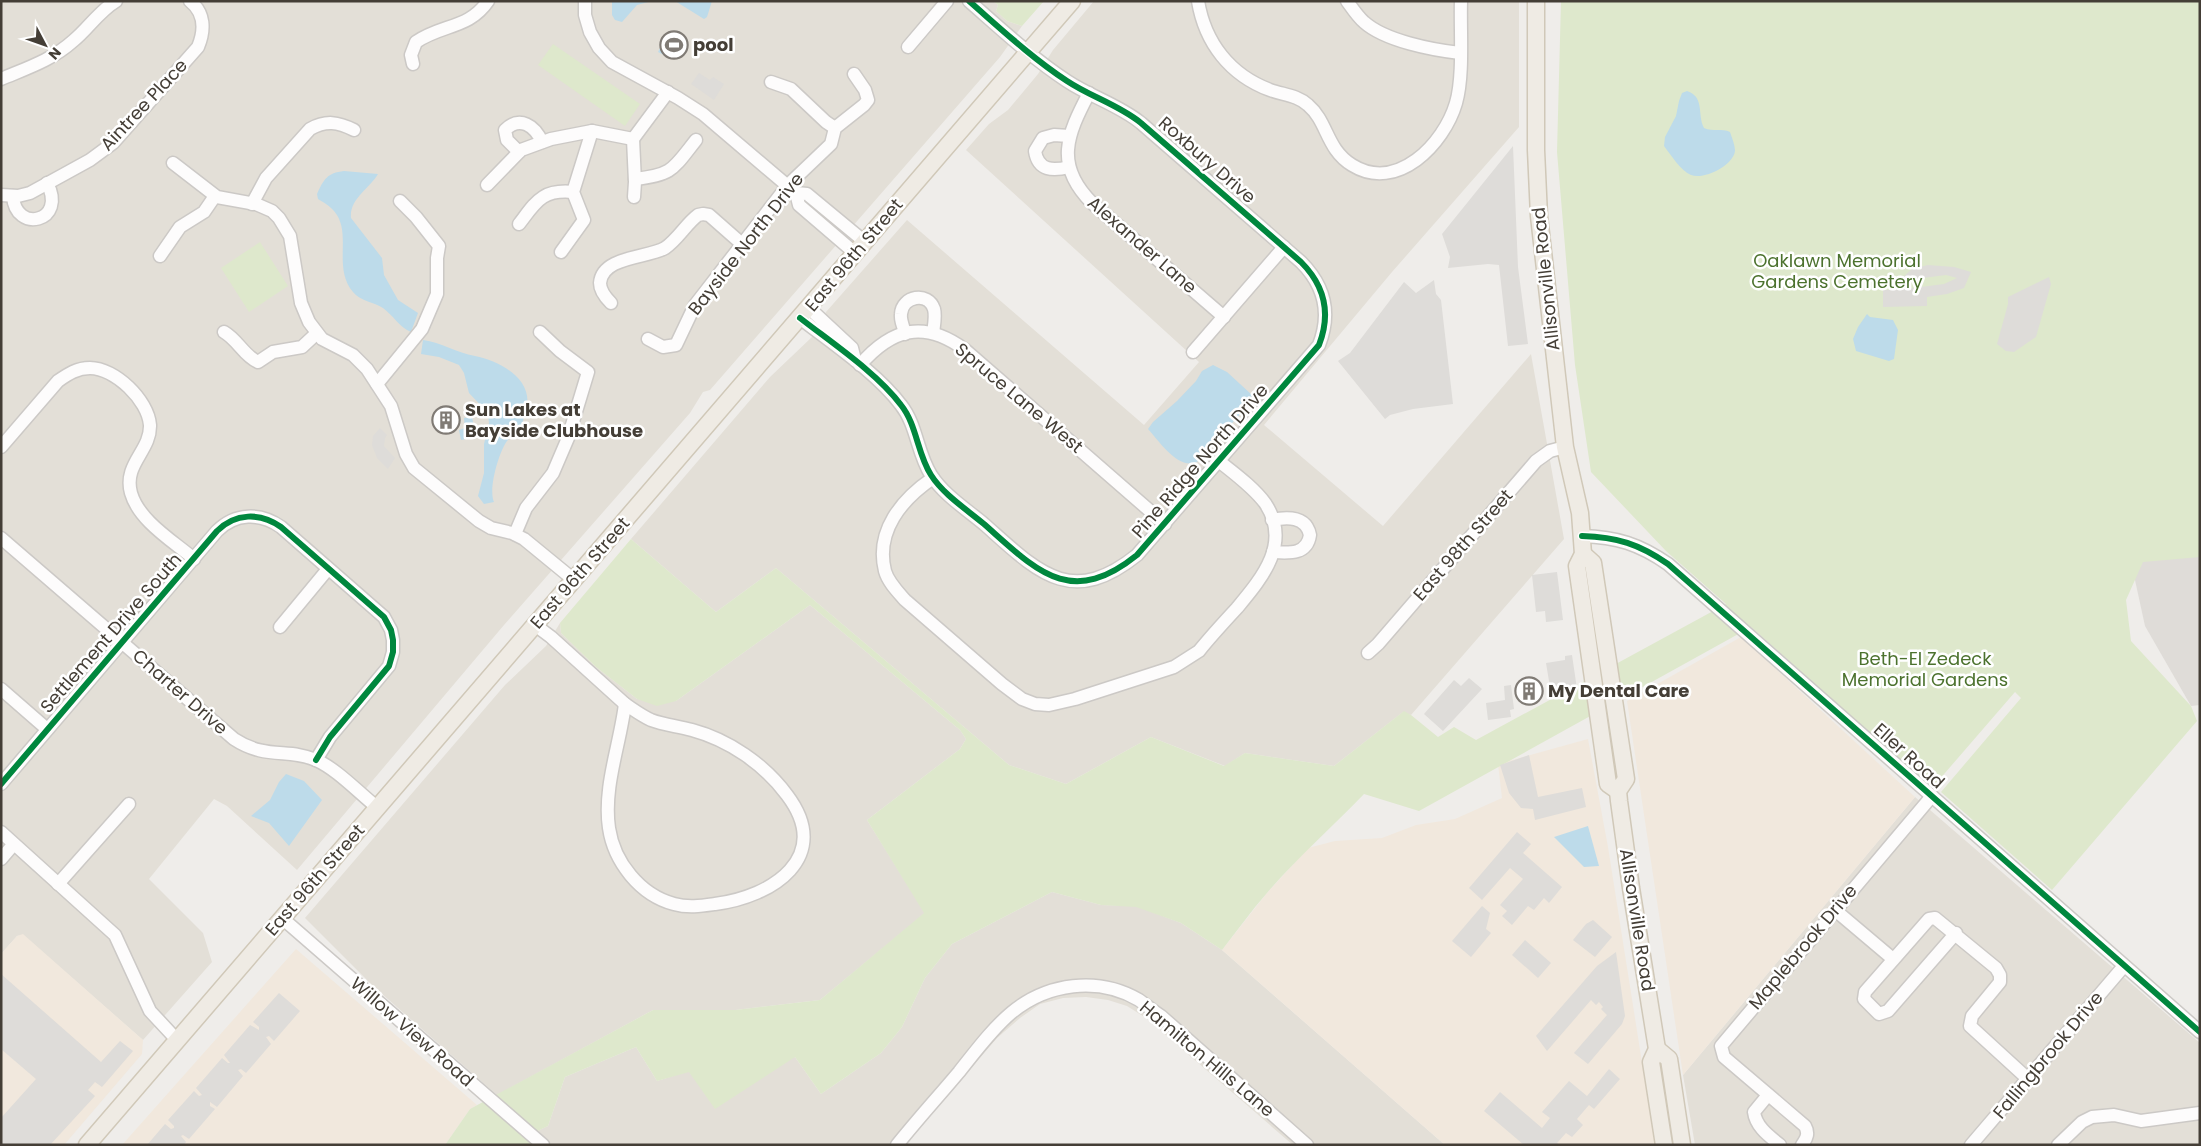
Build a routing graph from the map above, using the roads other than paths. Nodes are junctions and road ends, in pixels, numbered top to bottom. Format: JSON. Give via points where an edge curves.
{"nodes":[{"id":1,"x":116,"y":1,"type":"edge"},
{"id":2,"x":488,"y":1,"type":"edge"},
{"id":3,"x":585,"y":1,"type":"edge"},
{"id":4,"x":948,"y":1,"type":"edge"},
{"id":5,"x":969,"y":1,"type":"edge"},
{"id":6,"x":1072,"y":1,"type":"edge"},
{"id":7,"x":1198,"y":1,"type":"edge"},
{"id":8,"x":1347,"y":1,"type":"edge"},
{"id":9,"x":1461,"y":1,"type":"edge"},
{"id":10,"x":1536,"y":1,"type":"edge"},
{"id":11,"x":191,"y":2,"type":"edge"},
{"id":12,"x":908,"y":47,"type":"dead end"},
{"id":13,"x":1028,"y":52,"type":"junction"},
{"id":14,"x":1460,"y":52,"type":"junction"},
{"id":15,"x":414,"y":64,"type":"dead end"},
{"id":16,"x":854,"y":74,"type":"dead end"},
{"id":17,"x":1,"y":79,"type":"edge"},
{"id":18,"x":772,"y":82,"type":"dead end"},
{"id":19,"x":668,"y":92,"type":"junction"},
{"id":20,"x":1089,"y":93,"type":"junction"},
{"id":21,"x":835,"y":128,"type":"junction"},
{"id":22,"x":354,"y":130,"type":"dead end"},
{"id":23,"x":592,"y":130,"type":"junction"},
{"id":24,"x":1069,"y":136,"type":"junction"},
{"id":25,"x":633,"y":139,"type":"junction"},
{"id":26,"x":696,"y":140,"type":"dead end"},
{"id":27,"x":542,"y":142,"type":"junction"},
{"id":28,"x":518,"y":152,"type":"junction"},
{"id":29,"x":174,"y":163,"type":"dead end"},
{"id":30,"x":1069,"y":167,"type":"junction"},
{"id":31,"x":635,"y":179,"type":"junction"},
{"id":32,"x":47,"y":183,"type":"junction"},
{"id":33,"x":487,"y":185,"type":"dead end"},
{"id":34,"x":792,"y":189,"type":"junction"},
{"id":35,"x":573,"y":192,"type":"junction"},
{"id":36,"x":7,"y":195,"type":"edge"},
{"id":37,"x":215,"y":196,"type":"junction"},
{"id":38,"x":634,"y":197,"type":"dead end"},
{"id":39,"x":400,"y":202,"type":"dead end"},
{"id":40,"x":252,"y":204,"type":"junction"},
{"id":41,"x":518,"y":224,"type":"dead end"},
{"id":42,"x":742,"y":244,"type":"junction"},
{"id":43,"x":860,"y":247,"type":"junction"},
{"id":44,"x":1284,"y":247,"type":"junction"},
{"id":45,"x":561,"y":252,"type":"dead end"},
{"id":46,"x":160,"y":256,"type":"dead end"},
{"id":47,"x":611,"y":302,"type":"dead end"},
{"id":48,"x":805,"y":313,"type":"junction"},
{"id":49,"x":1224,"y":316,"type":"junction"},
{"id":50,"x":1326,"y":325,"type":"joint"},
{"id":51,"x":224,"y":332,"type":"dead end"},
{"id":52,"x":540,"y":332,"type":"dead end"},
{"id":53,"x":317,"y":333,"type":"junction"},
{"id":54,"x":933,"y":333,"type":"junction"},
{"id":55,"x":905,"y":334,"type":"junction"},
{"id":56,"x":648,"y":339,"type":"dead end"},
{"id":57,"x":1193,"y":352,"type":"dead end"},
{"id":58,"x":857,"y":362,"type":"junction"},
{"id":59,"x":377,"y":384,"type":"junction"},
{"id":60,"x":1,"y":447,"type":"edge"},
{"id":61,"x":1565,"y":447,"type":"junction"},
{"id":62,"x":1220,"y":462,"type":"junction"},
{"id":63,"x":933,"y":478,"type":"junction"},
{"id":64,"x":1272,"y":520,"type":"junction"},
{"id":65,"x":1165,"y":524,"type":"junction"},
{"id":66,"x":515,"y":534,"type":"junction"},
{"id":67,"x":1582,"y":536,"type":"junction"},
{"id":68,"x":1,"y":538,"type":"edge"},
{"id":69,"x":1273,"y":552,"type":"junction"},
{"id":70,"x":194,"y":559,"type":"junction"},
{"id":71,"x":328,"y":568,"type":"junction"},
{"id":72,"x":574,"y":580,"type":"junction"},
{"id":73,"x":534,"y":625,"type":"junction"},
{"id":74,"x":280,"y":627,"type":"dead end"},
{"id":75,"x":122,"y":642,"type":"junction"},
{"id":76,"x":1368,"y":653,"type":"dead end"},
{"id":77,"x":1,"y":689,"type":"edge"},
{"id":78,"x":625,"y":704,"type":"junction"},
{"id":79,"x":47,"y":729,"type":"junction"},
{"id":80,"x":316,"y":760,"type":"junction"},
{"id":81,"x":1,"y":784,"type":"edge"},
{"id":82,"x":1932,"y":796,"type":"junction"},
{"id":83,"x":129,"y":804,"type":"dead end"},
{"id":84,"x":378,"y":808,"type":"junction"},
{"id":85,"x":1,"y":832,"type":"edge"},
{"id":86,"x":13,"y":845,"type":"junction"},
{"id":87,"x":1,"y":859,"type":"edge"},
{"id":88,"x":58,"y":884,"type":"junction"},
{"id":89,"x":1835,"y":910,"type":"junction"},
{"id":90,"x":282,"y":918,"type":"junction"},
{"id":91,"x":1956,"y":933,"type":"junction"},
{"id":92,"x":1892,"y":959,"type":"junction"},
{"id":93,"x":2124,"y":966,"type":"junction"},
{"id":94,"x":2200,"y":1032,"type":"edge"},
{"id":95,"x":177,"y":1040,"type":"junction"},
{"id":96,"x":1657,"y":1049,"type":"junction"},
{"id":97,"x":2028,"y":1079,"type":"junction"},
{"id":98,"x":1768,"y":1095,"type":"junction"},
{"id":99,"x":2200,"y":1113,"type":"edge"},
{"id":100,"x":86,"y":1145,"type":"edge"},
{"id":101,"x":542,"y":1145,"type":"edge"},
{"id":102,"x":897,"y":1145,"type":"edge"},
{"id":103,"x":1307,"y":1145,"type":"edge"},
{"id":104,"x":1664,"y":1145,"type":"edge"},
{"id":105,"x":1682,"y":1145,"type":"edge"},
{"id":106,"x":1780,"y":1145,"type":"edge"},
{"id":107,"x":1802,"y":1145,"type":"edge"},
{"id":108,"x":1971,"y":1145,"type":"edge"},
{"id":109,"x":2058,"y":1145,"type":"edge"}],
"edges":[{"from":1,"to":17,"type":"street","via":[[58,53]]},
{"from":2,"to":15,"type":"street","via":[[472,18],[416,42],[411,56]]},
{"from":3,"to":19,"type":"street","via":[[590,32],[605,55],[616,65]]},
{"from":4,"to":12,"type":"street"},
{"from":5,"to":13,"type":"street","name":"Roxbury Drive"},
{"from":6,"to":13,"type":"main road","name":"East 96th Street"},
{"from":7,"to":14,"type":"street","via":[[1209,38],[1227,63],[1262,87],[1299,98],[1318,115],[1334,149],[1344,160],[1363,170],[1385,173],[1404,168],[1422,156],[1443,132],[1456,102]]},
{"from":8,"to":14,"type":"street","via":[[1364,22],[1376,30],[1425,48]]},
{"from":9,"to":14,"type":"street"},
{"from":10,"to":61,"type":"main road","name":"Allisonville Road","via":[[1539,216]]},
{"from":11,"to":32,"type":"street","name":"Aintree Place","via":[[201,15],[203,34],[198,47],[113,143]]},
{"from":13,"to":20,"type":"street","name":"Roxbury Drive","via":[[1069,83]]},
{"from":13,"to":43,"type":"main road","name":"East 96th Street"},
{"from":16,"to":21,"type":"street","name":"Bayside North Drive","via":[[868,100]]},
{"from":18,"to":21,"type":"street","via":[[790,89]]},
{"from":19,"to":25,"type":"street"},
{"from":19,"to":34,"type":"street","via":[[711,120]]},
{"from":20,"to":24,"type":"street","name":"Alexander Lane"},
{"from":20,"to":44,"type":"street","name":"Roxbury Drive","via":[[1141,123]]},
{"from":21,"to":34,"type":"street","name":"Bayside North Drive","via":[[831,144]]},
{"from":22,"to":40,"type":"street","via":[[331,122],[310,129],[266,178]]},
{"from":23,"to":25,"type":"street"},
{"from":23,"to":27,"type":"street"},
{"from":23,"to":35,"type":"street"},
{"from":24,"to":30,"type":"street","name":"Alexander Lane"},
{"from":24,"to":30,"type":"street","via":[[1043,138],[1035,151],[1046,169]]},
{"from":25,"to":31,"type":"street"},
{"from":26,"to":31,"type":"street","via":[[671,170],[656,177]]},
{"from":27,"to":28,"type":"street"},
{"from":27,"to":28,"type":"street","via":[[530,125],[524,122],[513,124],[505,130],[505,136]]},
{"from":28,"to":33,"type":"street"},
{"from":29,"to":37,"type":"street"},
{"from":30,"to":49,"type":"street","name":"Alexander Lane","via":[[1077,186],[1092,203]]},
{"from":31,"to":38,"type":"street"},
{"from":32,"to":36,"type":"street","name":"Aintree Place","via":[[30,192]]},
{"from":32,"to":36,"type":"street","name":"Aintree Place","via":[[53,201],[51,209],[41,217],[31,219],[20,214]]},
{"from":34,"to":42,"type":"street","name":"Bayside North Drive"},
{"from":34,"to":43,"type":"street","via":[[807,194]]},
{"from":35,"to":41,"type":"street","via":[[555,191],[542,197]]},
{"from":35,"to":45,"type":"street","via":[[584,220]]},
{"from":37,"to":40,"type":"street"},
{"from":37,"to":46,"type":"street","via":[[204,212],[180,226]]},
{"from":39,"to":59,"type":"street","via":[[439,246],[438,289],[419,334]]},
{"from":40,"to":53,"type":"street","via":[[272,212],[287,228],[302,307]]},
{"from":42,"to":47,"type":"street","via":[[709,215],[698,215],[662,249],[623,260],[604,272],[601,288]]},
{"from":42,"to":56,"type":"street","name":"Bayside North Drive","via":[[695,305],[680,341],[667,347]]},
{"from":43,"to":48,"type":"main road","name":"East 96th Street"},
{"from":44,"to":49,"type":"street"},
{"from":44,"to":50,"type":"street","name":"Roxbury Drive","via":[[1318,282],[1326,310]]},
{"from":48,"to":58,"type":"street","via":[[852,348]]},
{"from":48,"to":72,"type":"main road","name":"East 96th Street"},
{"from":49,"to":57,"type":"street"},
{"from":50,"to":62,"type":"street","name":"Pine Ridge North Drive","via":[[1319,345]]},
{"from":51,"to":53,"type":"street","via":[[258,362],[273,352],[302,347]]},
{"from":52,"to":66,"type":"street","via":[[588,372],[568,438],[552,473],[526,508]]},
{"from":53,"to":59,"type":"street","via":[[358,359]]},
{"from":54,"to":55,"type":"street","name":"Spruce Lane West"},
{"from":54,"to":55,"type":"street","via":[[933,306],[919,298],[908,300],[902,308]]},
{"from":54,"to":65,"type":"street","name":"Spruce Lane West","via":[[964,349]]},
{"from":55,"to":58,"type":"street","name":"Spruce Lane West","via":[[894,336]]},
{"from":58,"to":63,"type":"street","via":[[902,405]]},
{"from":59,"to":66,"type":"street","via":[[391,406],[409,460],[418,472],[485,525]]},
{"from":60,"to":70,"type":"street","via":[[58,381],[76,370],[94,368],[108,373],[134,394],[148,414],[149,432],[145,447],[130,474],[132,496],[144,515]]},
{"from":61,"to":67,"type":"main road","name":"Allisonville Road"},
{"from":61,"to":76,"type":"street","name":"East 98th Street","via":[[1550,451],[1536,461]]},
{"from":62,"to":64,"type":"street","via":[[1253,490],[1265,504]]},
{"from":62,"to":65,"type":"street","name":"Pine Ridge North Drive"},
{"from":63,"to":65,"type":"street","name":"Pine Ridge North Drive","via":[[1037,570],[1059,579],[1081,581],[1117,570],[1137,555]]},
{"from":63,"to":69,"type":"street","via":[[920,486],[890,521],[884,536],[886,572],[905,600],[1002,684],[1035,704],[1049,705],[1074,699],[1174,668],[1188,660],[1264,575]]},
{"from":64,"to":69,"type":"street","via":[[1275,532]]},
{"from":64,"to":69,"type":"street","via":[[1296,519],[1305,524],[1310,535],[1307,545],[1297,552]]},
{"from":66,"to":72,"type":"street"},
{"from":67,"to":82,"type":"street","name":"Eller Road","via":[[1627,541],[1668,564]]},
{"from":67,"to":96,"type":"main road","name":"Allisonville Road","via":[[1583,554],[1593,563],[1626,779],[1618,791]]},
{"from":68,"to":75,"type":"street","name":"Charter Drive"},
{"from":70,"to":71,"type":"street","name":"Settlement Drive South","via":[[223,526],[235,519],[253,516],[278,525]]},
{"from":70,"to":75,"type":"street","name":"Settlement Drive South"},
{"from":71,"to":74,"type":"street"},
{"from":71,"to":80,"type":"street","via":[[384,617],[392,634],[393,652],[383,675],[330,737]]},
{"from":72,"to":73,"type":"main road","name":"East 96th Street"},
{"from":73,"to":78,"type":"street"},
{"from":73,"to":84,"type":"main road","name":"East 96th Street"},
{"from":75,"to":79,"type":"street","name":"Settlement Drive South"},
{"from":75,"to":80,"type":"street","name":"Charter Drive","via":[[242,744],[262,752]]},
{"from":77,"to":79,"type":"street"},
{"from":78,"to":78,"type":"street","via":[[651,720],[692,730],[732,746],[770,776],[792,802],[802,828],[802,852],[783,878],[743,900],[699,907],[661,900],[634,879],[612,844],[607,799]]},
{"from":79,"to":81,"type":"street","name":"Settlement Drive South"},
{"from":80,"to":84,"type":"street","name":"Charter Drive"},
{"from":82,"to":89,"type":"street","name":"Maplebrook Drive"},
{"from":82,"to":93,"type":"street","name":"Eller Road"},
{"from":83,"to":88,"type":"street"},
{"from":84,"to":90,"type":"main road","name":"East 96th Street"},
{"from":85,"to":86,"type":"street"},
{"from":86,"to":87,"type":"street"},
{"from":86,"to":88,"type":"street"},
{"from":88,"to":95,"type":"street","via":[[115,935],[150,1011]]},
{"from":89,"to":92,"type":"street"},
{"from":89,"to":98,"type":"street","name":"Maplebrook Drive","via":[[1721,1046],[1724,1057]]},
{"from":90,"to":95,"type":"main road","name":"East 96th Street"},
{"from":90,"to":101,"type":"street","name":"Willow View Road"},
{"from":91,"to":92,"type":"street","via":[[1932,918]]},
{"from":91,"to":92,"type":"street","via":[[1888,1010],[1879,1014],[1864,999],[1865,992]]},
{"from":91,"to":97,"type":"street","via":[[1996,968],[2000,976],[1997,987],[1972,1016],[1970,1026]]},
{"from":93,"to":94,"type":"street","name":"Eller Road"},
{"from":93,"to":97,"type":"street","name":"Fallingbrook Drive"},
{"from":95,"to":100,"type":"main road","name":"East 96th Street"},
{"from":96,"to":104,"type":"main road","name":"Allisonville Road","via":[[1651,1062]]},
{"from":96,"to":105,"type":"main road","name":"Allisonville Road","via":[[1669,1060]]},
{"from":97,"to":108,"type":"street","name":"Fallingbrook Drive"},
{"from":98,"to":106,"type":"street","via":[[1754,1112],[1755,1118]]},
{"from":98,"to":107,"type":"street","name":"Maplebrook Drive","via":[[1805,1126],[1808,1131]]},
{"from":99,"to":109,"type":"street","via":[[2141,1121],[2102,1115],[2082,1122]]},
{"from":102,"to":103,"type":"street","name":"Hamilton Hills Lane","via":[[1011,1013],[1043,993],[1068,986],[1087,986],[1121,992],[1138,1000]]}]}
